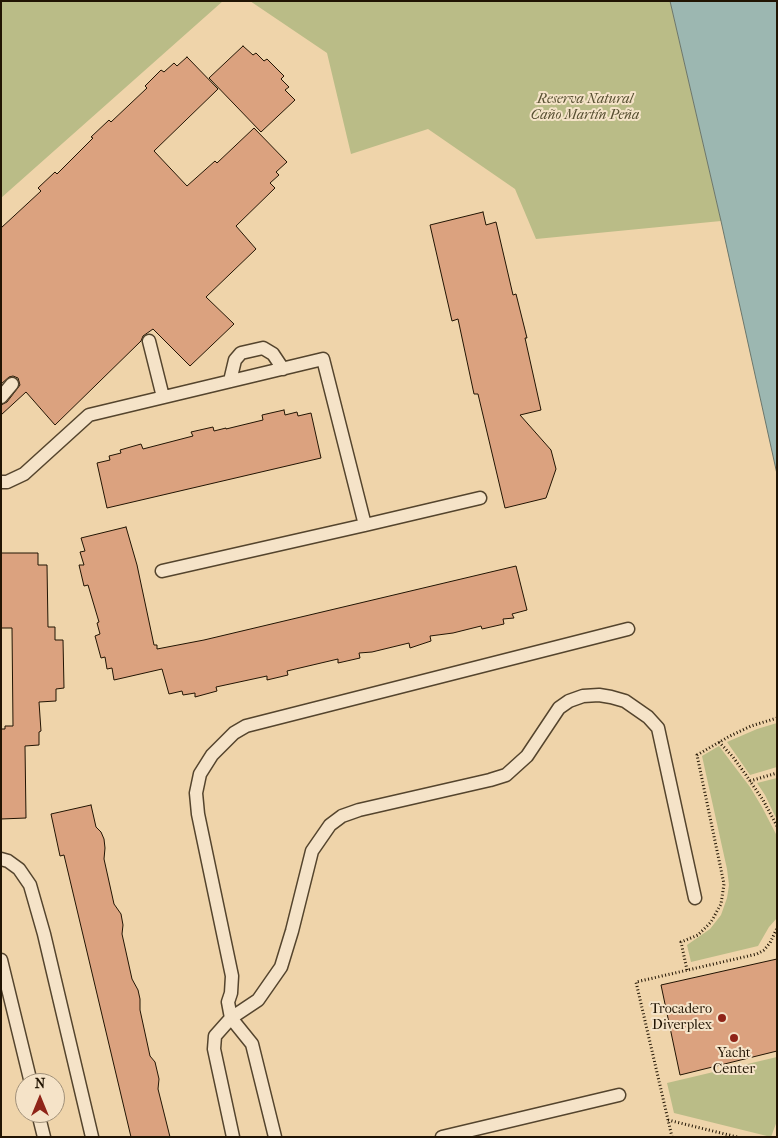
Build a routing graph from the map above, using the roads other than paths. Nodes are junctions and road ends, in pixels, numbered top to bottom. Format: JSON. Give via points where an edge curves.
{"nodes":[{"id":1,"x":149,"y":341,"type":"dead end"},
{"id":2,"x":282,"y":369,"type":"junction"},
{"id":3,"x":230,"y":382,"type":"junction"},
{"id":4,"x":12,"y":384,"type":"dead end"},
{"id":5,"x":1,"y":397,"type":"edge"},
{"id":6,"x":163,"y":397,"type":"junction"},
{"id":7,"x":1,"y":482,"type":"edge"},
{"id":8,"x":480,"y":498,"type":"dead end"},
{"id":9,"x":366,"y":525,"type":"junction"},
{"id":10,"x":162,"y":571,"type":"dead end"},
{"id":11,"x":628,"y":629,"type":"dead end"},
{"id":12,"x":1,"y":859,"type":"edge"},
{"id":13,"x":695,"y":898,"type":"dead end"},
{"id":14,"x":1,"y":960,"type":"edge"},
{"id":15,"x":231,"y":1018,"type":"junction"},
{"id":16,"x":29,"y":1073,"type":"edge"},
{"id":17,"x":619,"y":1095,"type":"dead end"},
{"id":18,"x":40,"y":1123,"type":"edge"},
{"id":19,"x":44,"y":1137,"type":"edge"},
{"id":20,"x":92,"y":1137,"type":"edge"},
{"id":21,"x":233,"y":1137,"type":"edge"},
{"id":22,"x":275,"y":1137,"type":"edge"},
{"id":23,"x":442,"y":1137,"type":"edge"}],
"edges":[{"from":1,"to":6,"type":"lane"},
{"from":2,"to":3,"type":"lane"},
{"from":2,"to":3,"type":"lane","via":[[273,354],[263,348],[242,354],[235,360]]},
{"from":2,"to":9,"type":"lane","via":[[323,359]]},
{"from":3,"to":6,"type":"lane"},
{"from":4,"to":5,"type":"lane"},
{"from":6,"to":7,"type":"lane","via":[[89,415],[24,474]]},
{"from":8,"to":9,"type":"lane"},
{"from":9,"to":10,"type":"lane"},
{"from":11,"to":15,"type":"lane","via":[[246,726],[222,744],[200,774],[196,793],[232,976],[228,1002]]},
{"from":12,"to":20,"type":"lane","via":[[19,869],[30,885]]},
{"from":13,"to":15,"type":"lane","via":[[658,728],[625,701],[599,695],[583,696],[559,708],[528,756],[506,775],[358,810],[330,825],[312,851],[281,967],[258,1000]]},
{"from":14,"to":16,"type":"lane"},
{"from":15,"to":21,"type":"lane","via":[[215,1036],[214,1049]]},
{"from":15,"to":22,"type":"lane","via":[[252,1044]]},
{"from":17,"to":23,"type":"lane"},
{"from":18,"to":19,"type":"lane"}]}
